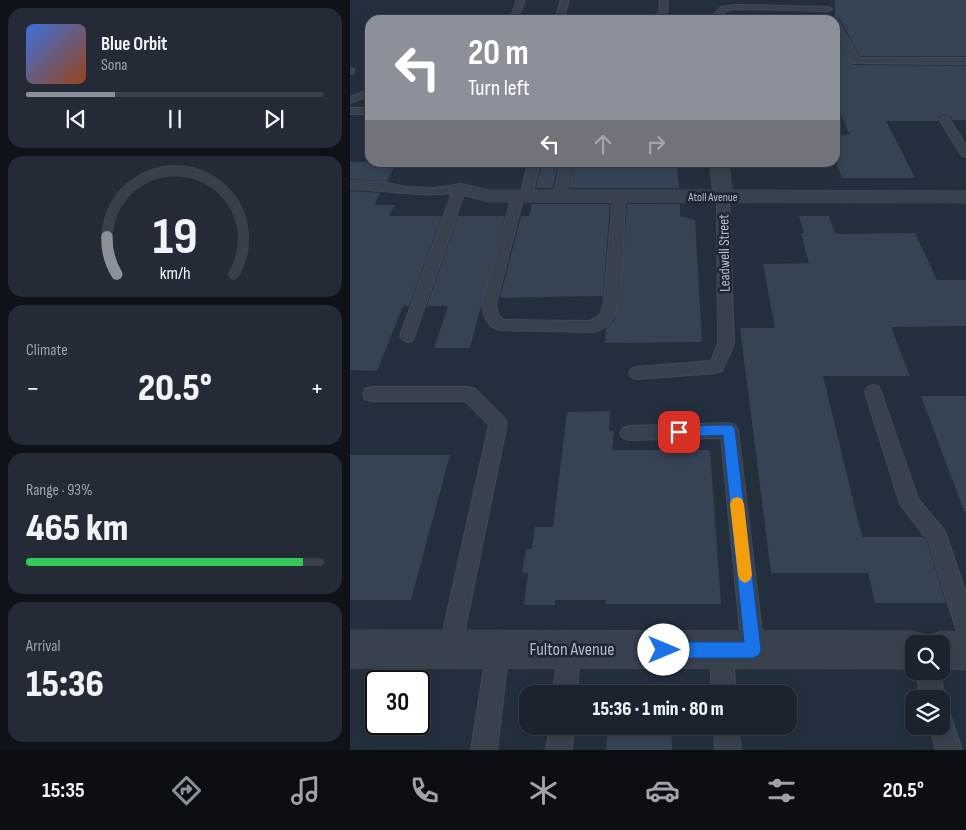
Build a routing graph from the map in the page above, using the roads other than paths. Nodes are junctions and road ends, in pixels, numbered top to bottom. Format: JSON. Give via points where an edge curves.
{"nodes":[{"id":1,"x":521,"y":0,"type":"edge"},
{"id":2,"x":565,"y":0,"type":"edge"},
{"id":3,"x":664,"y":0,"type":"edge"},
{"id":4,"x":823,"y":0,"type":"edge"},
{"id":5,"x":828,"y":9,"type":"junction"},
{"id":6,"x":515,"y":15,"type":"edge"},
{"id":7,"x":560,"y":15,"type":"edge"},
{"id":8,"x":663,"y":15,"type":"edge"},
{"id":9,"x":718,"y":15,"type":"edge"},
{"id":10,"x":831,"y":15,"type":"edge"},
{"id":11,"x":840,"y":32,"type":"edge"},
{"id":12,"x":966,"y":61,"type":"edge"},
{"id":13,"x":365,"y":94,"type":"edge"},
{"id":14,"x":350,"y":100,"type":"edge"},
{"id":15,"x":350,"y":111,"type":"edge"},
{"id":16,"x":365,"y":111,"type":"edge"},
{"id":17,"x":944,"y":119,"type":"dead end"},
{"id":18,"x":966,"y":154,"type":"edge"},
{"id":19,"x":532,"y":167,"type":"edge"},
{"id":20,"x":565,"y":167,"type":"edge"},
{"id":21,"x":720,"y":167,"type":"edge"},
{"id":22,"x":350,"y":185,"type":"edge"},
{"id":23,"x":460,"y":189,"type":"junction"},
{"id":24,"x":522,"y":196,"type":"junction"},
{"id":25,"x":560,"y":196,"type":"junction"},
{"id":26,"x":619,"y":196,"type":"junction"},
{"id":27,"x":724,"y":197,"type":"junction"},
{"id":28,"x":966,"y":197,"type":"edge"},
{"id":29,"x":408,"y":336,"type":"dead end"},
{"id":30,"x":726,"y":344,"type":"joint"},
{"id":31,"x":637,"y":373,"type":"dead end"},
{"id":32,"x":872,"y":392,"type":"dead end"},
{"id":33,"x":371,"y":394,"type":"dead end"},
{"id":34,"x":629,"y":433,"type":"dead end"},
{"id":35,"x":966,"y":626,"type":"edge"},
{"id":36,"x":350,"y":649,"type":"edge"},
{"id":37,"x":450,"y":649,"type":"junction"},
{"id":38,"x":498,"y":649,"type":"junction"},
{"id":39,"x":569,"y":650,"type":"junction"},
{"id":40,"x":737,"y":650,"type":"junction"},
{"id":41,"x":905,"y":650,"type":"edge"},
{"id":42,"x":950,"y":650,"type":"edge"},
{"id":43,"x":966,"y":651,"type":"edge"},
{"id":44,"x":566,"y":685,"type":"edge"},
{"id":45,"x":727,"y":685,"type":"edge"},
{"id":46,"x":561,"y":735,"type":"edge"},
{"id":47,"x":727,"y":735,"type":"edge"},
{"id":48,"x":945,"y":735,"type":"edge"},
{"id":49,"x":484,"y":750,"type":"edge"},
{"id":50,"x":559,"y":750,"type":"edge"},
{"id":51,"x":728,"y":750,"type":"edge"},
{"id":52,"x":949,"y":750,"type":"edge"}],
"edges":[{"from":1,"to":6,"type":"lane"},
{"from":2,"to":7,"type":"lane"},
{"from":3,"to":8,"type":"lane"},
{"from":4,"to":5,"type":"lane"},
{"from":5,"to":9,"type":"lane","via":[[737,7],[724,9]]},
{"from":5,"to":10,"type":"lane"},
{"from":11,"to":12,"type":"lane","via":[[856,61]]},
{"from":13,"to":14,"type":"lane"},
{"from":15,"to":16,"type":"lane"},
{"from":17,"to":18,"type":"lane"},
{"from":19,"to":24,"type":"lane"},
{"from":20,"to":25,"type":"lane"},
{"from":21,"to":27,"type":"street","name":"Leadwell Street"},
{"from":22,"to":23,"type":"lane","via":[[431,192]]},
{"from":23,"to":24,"type":"street","name":"Atoll Avenue","via":[[488,196]]},
{"from":23,"to":29,"type":"lane"},
{"from":24,"to":25,"type":"street","name":"Atoll Avenue"},
{"from":24,"to":26,"type":"lane","via":[[489,305],[491,317],[500,325],[593,326],[606,318],[611,302]]},
{"from":25,"to":26,"type":"street","name":"Atoll Avenue"},
{"from":26,"to":27,"type":"street","name":"Atoll Avenue"},
{"from":27,"to":28,"type":"street","name":"Atoll Avenue"},
{"from":27,"to":30,"type":"lane","name":"Leadwell Street"},
{"from":30,"to":31,"type":"lane","via":[[716,367]]},
{"from":32,"to":35,"type":"lane","via":[[910,504],[937,537]]},
{"from":33,"to":37,"type":"lane","via":[[469,394],[498,423]]},
{"from":34,"to":40,"type":"lane","via":[[729,430]]},
{"from":36,"to":37,"type":"street","name":"Fulton Avenue"},
{"from":37,"to":38,"type":"street","name":"Fulton Avenue"},
{"from":38,"to":39,"type":"street","name":"Fulton Avenue"},
{"from":38,"to":49,"type":"lane"},
{"from":39,"to":40,"type":"street","name":"Fulton Avenue"},
{"from":39,"to":44,"type":"lane"},
{"from":40,"to":41,"type":"street","name":"Fulton Avenue"},
{"from":40,"to":45,"type":"lane"},
{"from":42,"to":43,"type":"street"},
{"from":46,"to":50,"type":"lane"},
{"from":47,"to":51,"type":"lane"},
{"from":48,"to":52,"type":"lane"}]}
